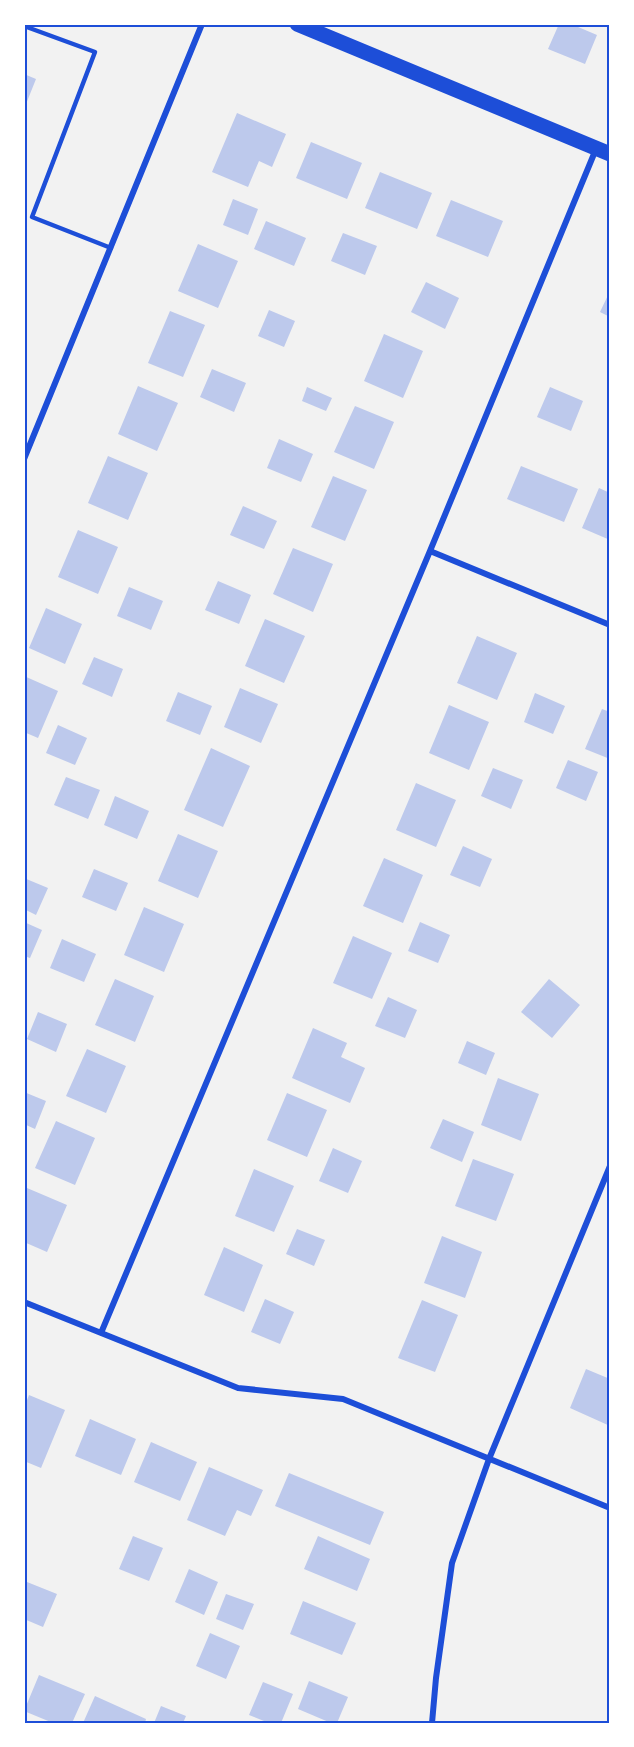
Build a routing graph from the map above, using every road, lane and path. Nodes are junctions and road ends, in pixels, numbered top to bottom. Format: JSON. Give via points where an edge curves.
{"nodes":[{"id":1,"x":202,"y":24,"type":"edge"},
{"id":2,"x":297,"y":24,"type":"edge"},
{"id":3,"x":24,"y":26,"type":"edge"},
{"id":4,"x":603,"y":152,"type":"edge"},
{"id":5,"x":32,"y":217,"type":"junction"},
{"id":6,"x":24,"y":219,"type":"edge"},
{"id":7,"x":111,"y":248,"type":"junction"},
{"id":8,"x":24,"y":459,"type":"edge"},
{"id":9,"x":430,"y":551,"type":"junction"},
{"id":10,"x":610,"y":624,"type":"edge"},
{"id":11,"x":610,"y":1166,"type":"edge"},
{"id":12,"x":24,"y":1302,"type":"edge"},
{"id":13,"x":101,"y":1333,"type":"junction"},
{"id":14,"x":489,"y":1459,"type":"junction"},
{"id":15,"x":610,"y":1508,"type":"edge"},
{"id":16,"x":432,"y":1723,"type":"edge"}],
"edges":[{"from":1,"to":7,"type":"street"},
{"from":2,"to":4,"type":"main road"},
{"from":3,"to":5,"type":"lane","via":[[96,52]]},
{"from":4,"to":9,"type":"street"},
{"from":5,"to":6,"type":"lane"},
{"from":5,"to":7,"type":"lane"},
{"from":7,"to":8,"type":"street"},
{"from":9,"to":10,"type":"street"},
{"from":9,"to":13,"type":"street"},
{"from":11,"to":14,"type":"street"},
{"from":12,"to":13,"type":"street"},
{"from":13,"to":14,"type":"street","via":[[238,1388],[343,1399]]},
{"from":14,"to":15,"type":"street"},
{"from":14,"to":16,"type":"street","via":[[452,1563]]}]}
